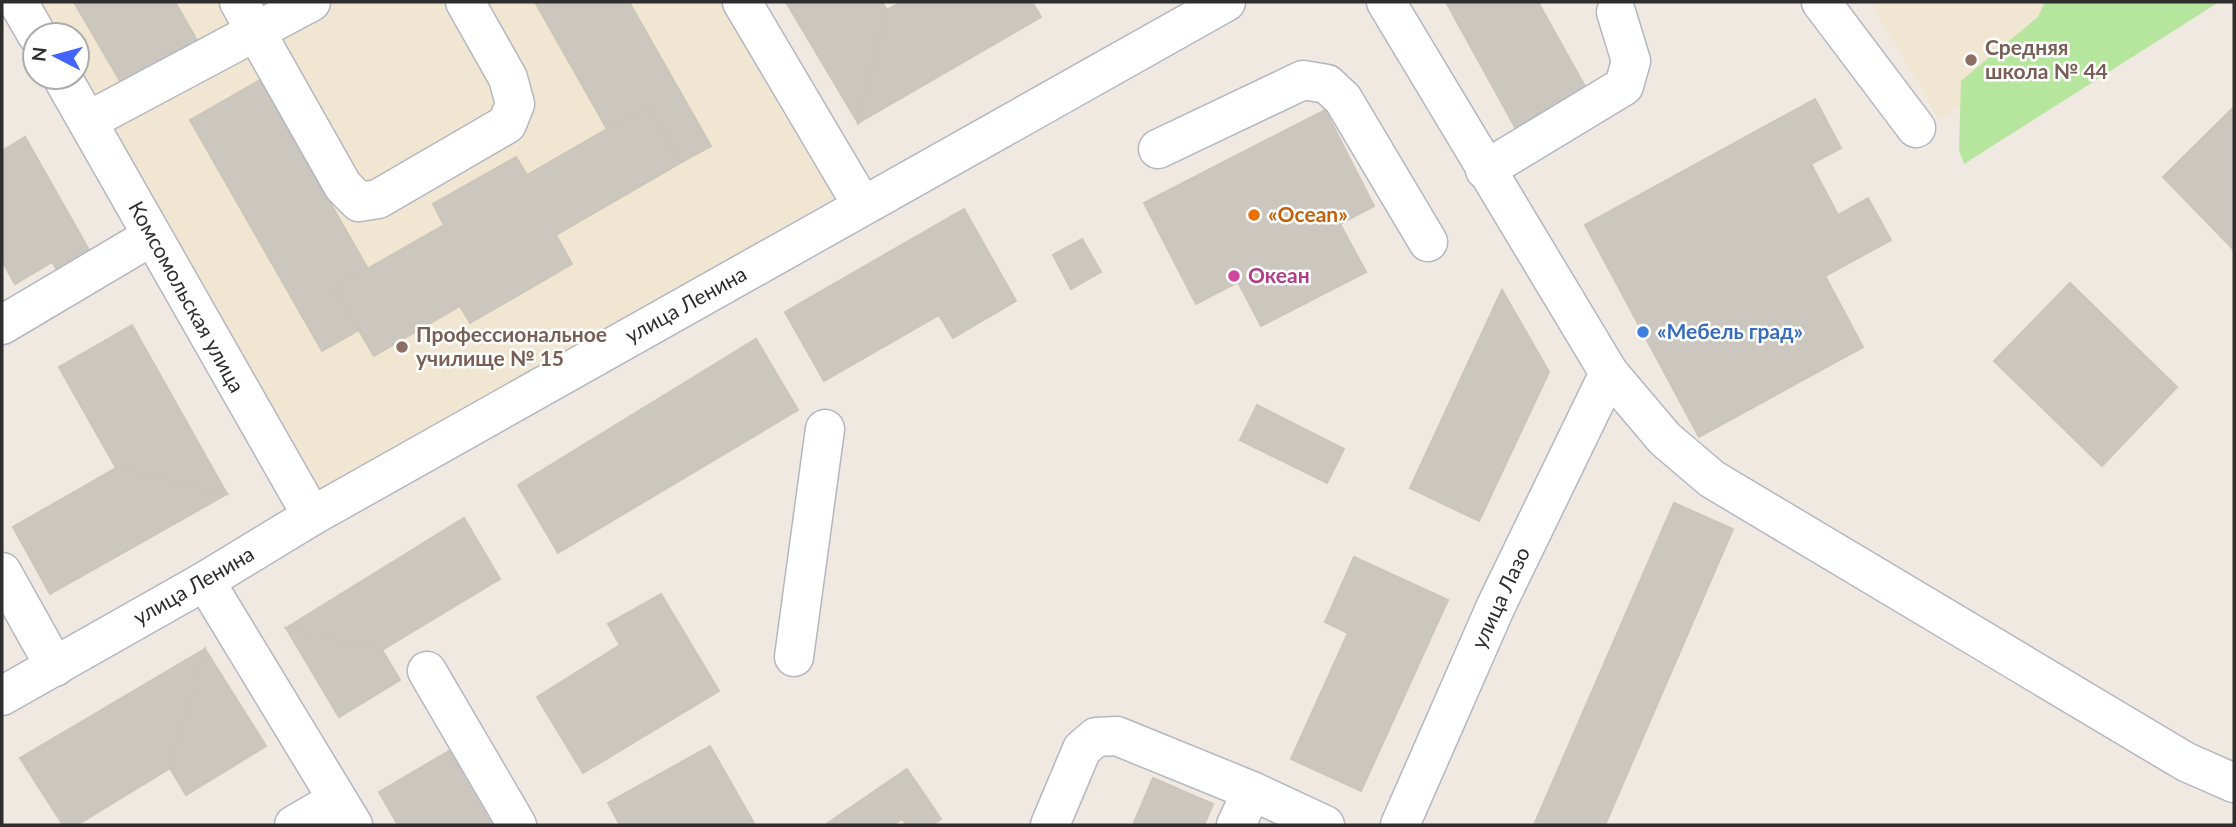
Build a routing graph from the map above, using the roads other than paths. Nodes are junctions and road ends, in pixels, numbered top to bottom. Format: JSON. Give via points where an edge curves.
{"nodes":[{"id":1,"x":18,"y":2,"type":"edge"},
{"id":2,"x":311,"y":2,"type":"edge"},
{"id":3,"x":465,"y":2,"type":"edge"},
{"id":4,"x":742,"y":2,"type":"edge"},
{"id":5,"x":1227,"y":2,"type":"edge"},
{"id":6,"x":1386,"y":2,"type":"edge"},
{"id":7,"x":1821,"y":2,"type":"edge"},
{"id":8,"x":1616,"y":12,"type":"dead end"},
{"id":9,"x":247,"y":17,"type":"edge"},
{"id":10,"x":29,"y":21,"type":"edge"},
{"id":11,"x":70,"y":91,"type":"edge"},
{"id":12,"x":88,"y":121,"type":"junction"},
{"id":13,"x":1916,"y":128,"type":"dead end"},
{"id":14,"x":1158,"y":149,"type":"dead end"},
{"id":15,"x":1485,"y":170,"type":"junction"},
{"id":16,"x":862,"y":205,"type":"junction"},
{"id":17,"x":152,"y":236,"type":"junction"},
{"id":18,"x":1428,"y":242,"type":"dead end"},
{"id":19,"x":2,"y":325,"type":"edge"},
{"id":20,"x":1609,"y":373,"type":"junction"},
{"id":21,"x":825,"y":429,"type":"dead end"},
{"id":22,"x":312,"y":516,"type":"junction"},
{"id":23,"x":2,"y":572,"type":"edge"},
{"id":24,"x":205,"y":581,"type":"junction"},
{"id":25,"x":794,"y":657,"type":"dead end"},
{"id":26,"x":55,"y":667,"type":"junction"},
{"id":27,"x":427,"y":671,"type":"dead end"},
{"id":28,"x":2,"y":696,"type":"edge"},
{"id":29,"x":2234,"y":783,"type":"edge"},
{"id":30,"x":1252,"y":791,"type":"junction"},
{"id":31,"x":345,"y":813,"type":"edge"},
{"id":32,"x":294,"y":825,"type":"edge"},
{"id":33,"x":517,"y":825,"type":"edge"},
{"id":34,"x":1050,"y":825,"type":"edge"},
{"id":35,"x":1236,"y":825,"type":"edge"},
{"id":36,"x":1325,"y":825,"type":"edge"},
{"id":37,"x":1400,"y":825,"type":"edge"}],
"edges":[{"from":1,"to":10,"type":"street"},
{"from":2,"to":9,"type":"street"},
{"from":3,"to":9,"type":"street","via":[[508,78],[515,104],[507,124],[377,199],[359,202],[343,186]]},
{"from":4,"to":16,"type":"street"},
{"from":5,"to":16,"type":"street","name":"улица Ленина"},
{"from":6,"to":15,"type":"street"},
{"from":7,"to":13,"type":"street"},
{"from":8,"to":15,"type":"street","via":[[1631,61],[1624,86]]},
{"from":9,"to":12,"type":"street"},
{"from":11,"to":12,"type":"street","name":"Комсомольская улица"},
{"from":12,"to":17,"type":"street","name":"Комсомольская улица"},
{"from":14,"to":18,"type":"street","via":[[1303,80],[1327,84],[1343,99]]},
{"from":15,"to":20,"type":"street"},
{"from":16,"to":22,"type":"street","name":"улица Ленина"},
{"from":17,"to":19,"type":"street"},
{"from":17,"to":22,"type":"street","name":"Комсомольская улица"},
{"from":20,"to":29,"type":"street","via":[[1665,439],[1712,479],[2186,762]]},
{"from":20,"to":37,"type":"street","name":"улица Лазо","via":[[1496,606]]},
{"from":21,"to":25,"type":"street"},
{"from":22,"to":24,"type":"street","name":"улица Ленина"},
{"from":23,"to":26,"type":"street"},
{"from":24,"to":26,"type":"street","name":"улица Ленина"},
{"from":24,"to":31,"type":"street"},
{"from":26,"to":28,"type":"street","name":"улица Ленина"},
{"from":27,"to":33,"type":"street"},
{"from":30,"to":34,"type":"street","via":[[1117,736],[1096,737],[1082,749]]},
{"from":30,"to":35,"type":"street"},
{"from":30,"to":36,"type":"street"},
{"from":31,"to":32,"type":"street"}]}
